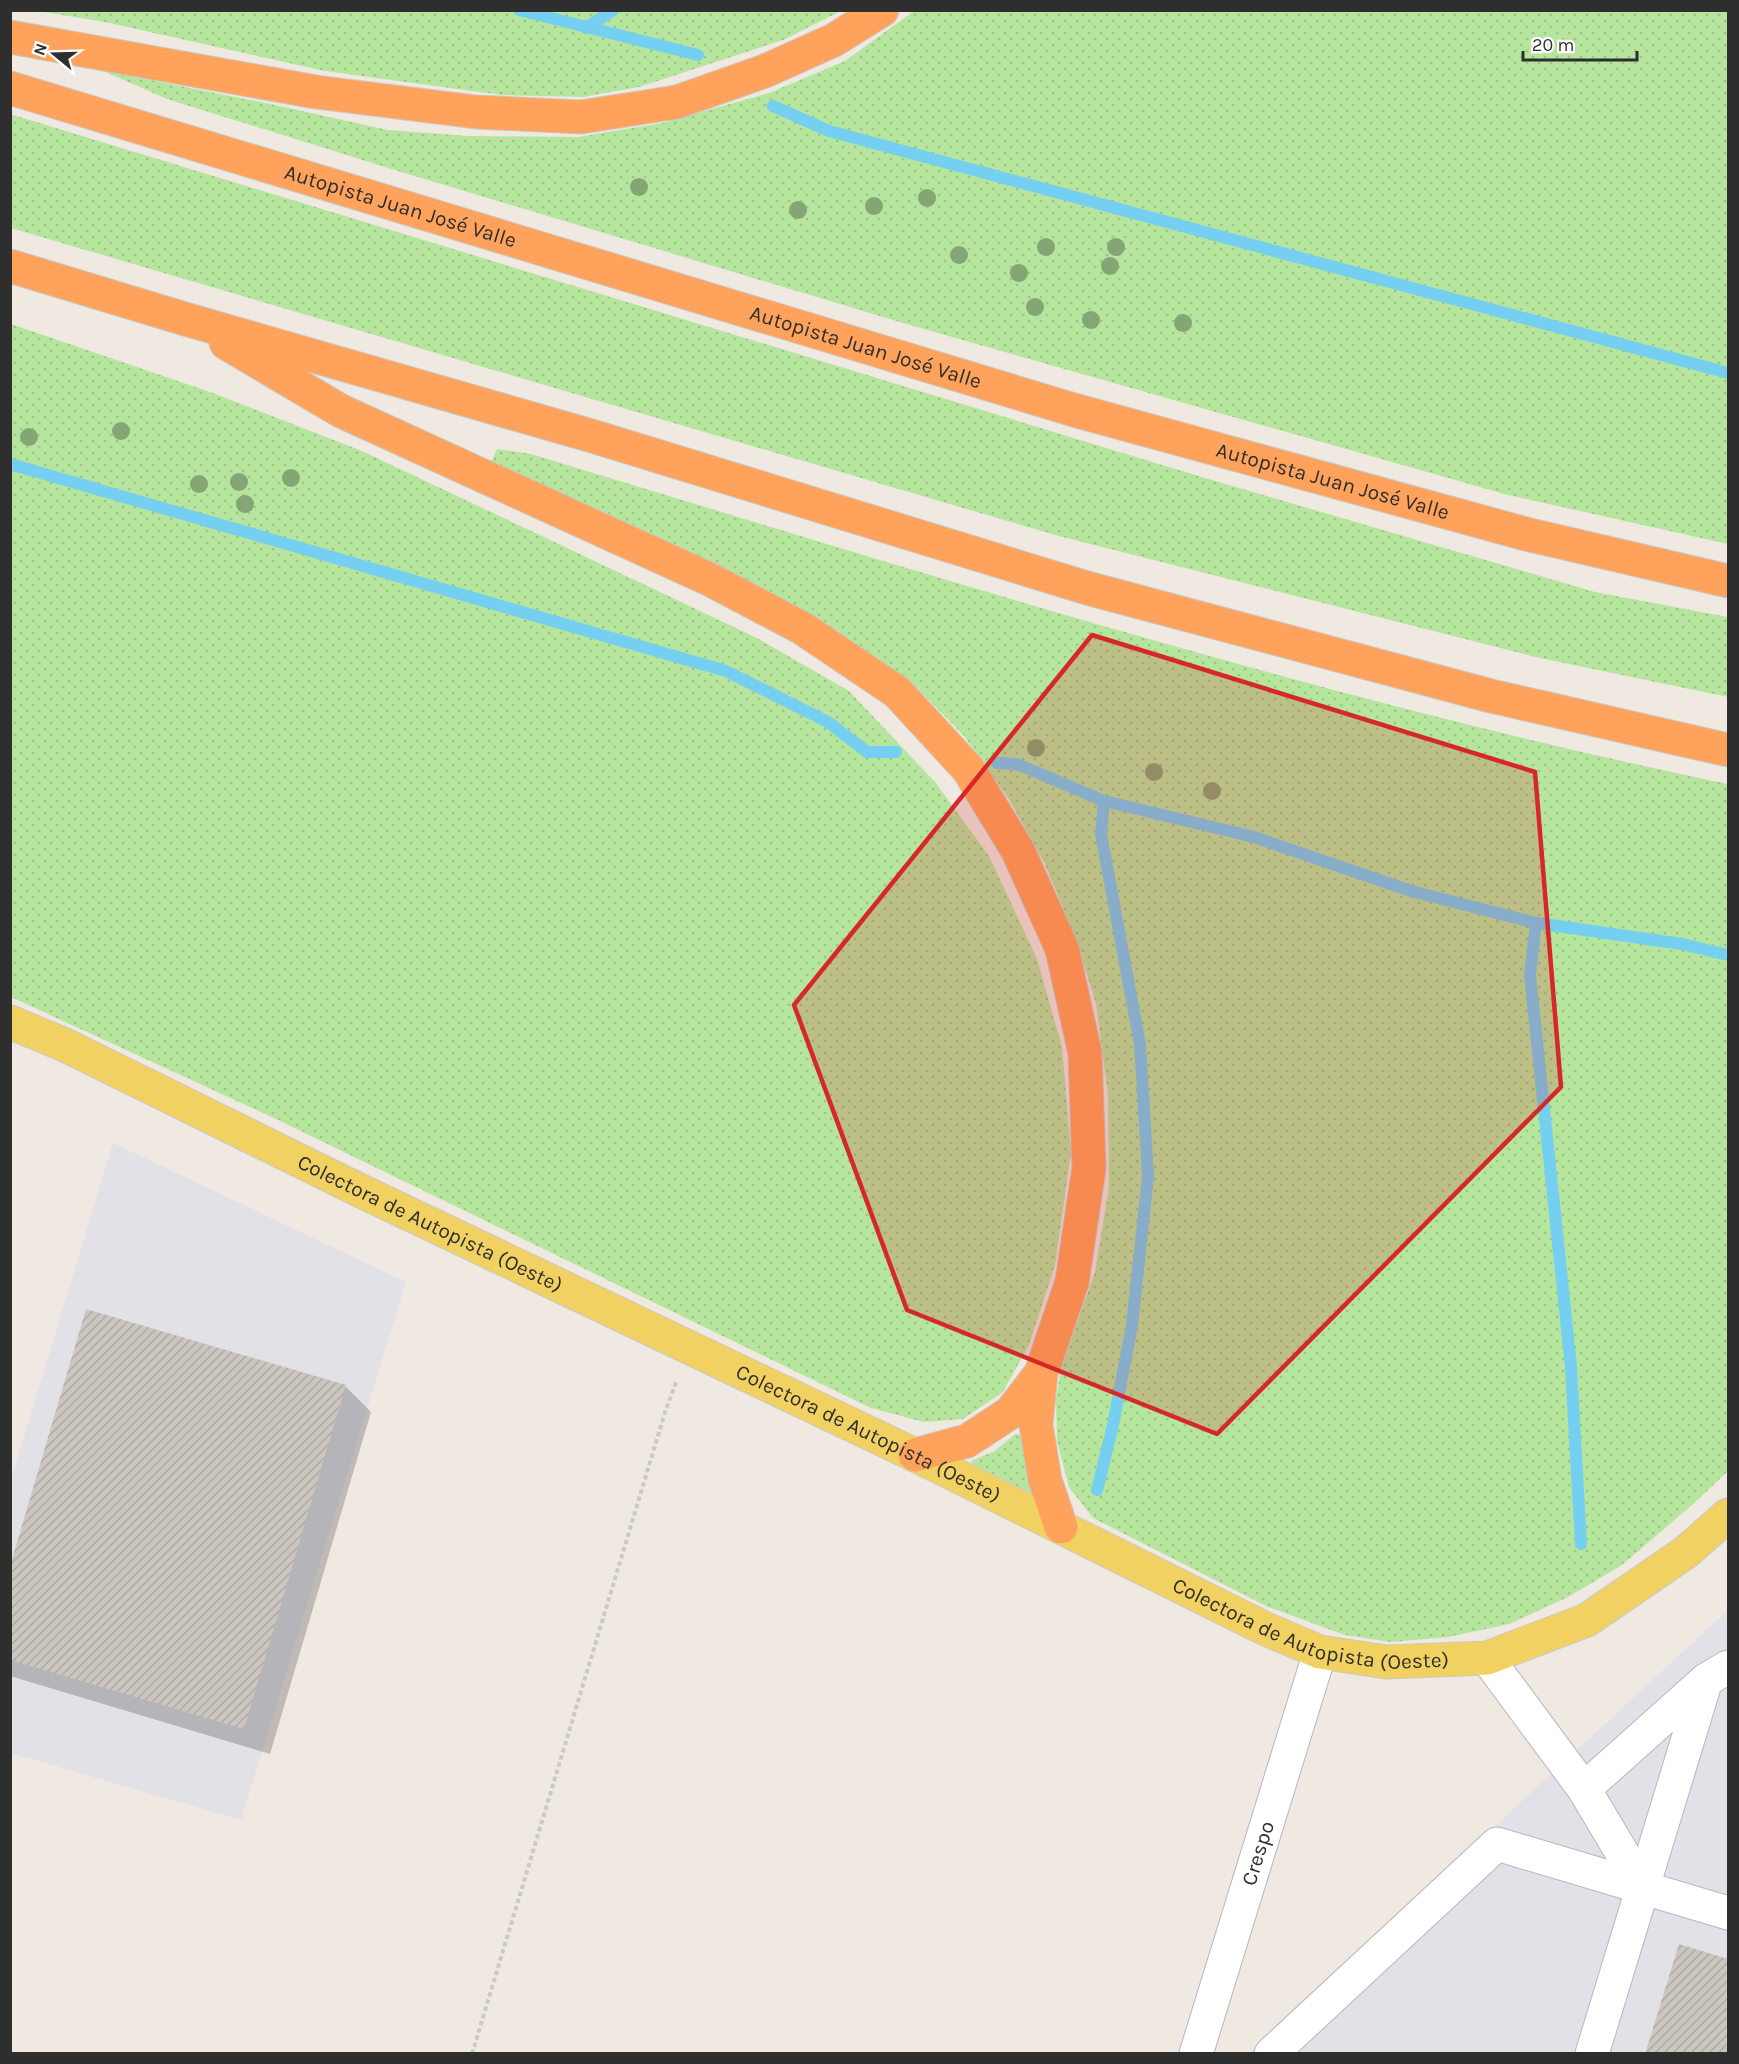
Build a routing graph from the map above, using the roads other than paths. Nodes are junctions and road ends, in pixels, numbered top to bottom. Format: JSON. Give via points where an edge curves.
{"nodes":[{"id":1,"x":882,"y":10,"type":"edge"},
{"id":2,"x":10,"y":37,"type":"edge"},
{"id":3,"x":10,"y":88,"type":"edge"},
{"id":4,"x":10,"y":266,"type":"edge"},
{"id":5,"x":185,"y":319,"type":"junction"},
{"id":6,"x":1728,"y":581,"type":"edge"},
{"id":7,"x":1728,"y":750,"type":"edge"},
{"id":8,"x":10,"y":1022,"type":"edge"},
{"id":9,"x":1041,"y":1373,"type":"junction"},
{"id":10,"x":915,"y":1455,"type":"junction"},
{"id":11,"x":1728,"y":1515,"type":"edge"},
{"id":12,"x":1061,"y":1527,"type":"junction"},
{"id":13,"x":1320,"y":1652,"type":"junction"},
{"id":14,"x":1487,"y":1658,"type":"junction"},
{"id":15,"x":1717,"y":1673,"type":"edge"},
{"id":16,"x":1584,"y":1789,"type":"junction"},
{"id":17,"x":1642,"y":1888,"type":"junction"},
{"id":18,"x":1728,"y":1913,"type":"edge"},
{"id":19,"x":1196,"y":2054,"type":"edge"},
{"id":20,"x":1270,"y":2054,"type":"edge"},
{"id":21,"x":1592,"y":2054,"type":"edge"}],
"edges":[{"from":1,"to":2,"type":"highway","via":[[834,40],[743,79],[678,102],[581,117],[476,112],[316,92]]},
{"from":3,"to":6,"type":"highway","name":"Autopista Juan José Valle","via":[[1074,410],[1526,534]]},
{"from":4,"to":5,"type":"highway"},
{"from":5,"to":7,"type":"highway","via":[[591,436],[1087,588],[1491,696]]},
{"from":5,"to":9,"type":"highway","via":[[341,411],[709,579],[802,628],[897,692],[968,769],[1018,851],[1062,949],[1085,1053],[1089,1168],[1072,1282]]},
{"from":8,"to":10,"type":"main road","name":"Colectora de Autopista (Oeste)"},
{"from":9,"to":10,"type":"highway","via":[[1011,1412],[967,1441]]},
{"from":9,"to":12,"type":"highway","via":[[1036,1425],[1045,1480]]},
{"from":10,"to":12,"type":"main road","name":"Colectora de Autopista (Oeste)"},
{"from":11,"to":14,"type":"main road","name":"Colectora de Autopista (Oeste)","via":[[1686,1552],[1587,1620]]},
{"from":12,"to":13,"type":"main road","name":"Colectora de Autopista (Oeste)"},
{"from":13,"to":14,"type":"main road","name":"Colectora de Autopista (Oeste)","via":[[1386,1662]]},
{"from":13,"to":19,"type":"street","name":"Crespo"},
{"from":14,"to":16,"type":"street"},
{"from":15,"to":16,"type":"street"},
{"from":15,"to":17,"type":"street"},
{"from":16,"to":17,"type":"street"},
{"from":17,"to":18,"type":"street"},
{"from":17,"to":20,"type":"street","via":[[1497,1844]]},
{"from":17,"to":21,"type":"street"}]}
